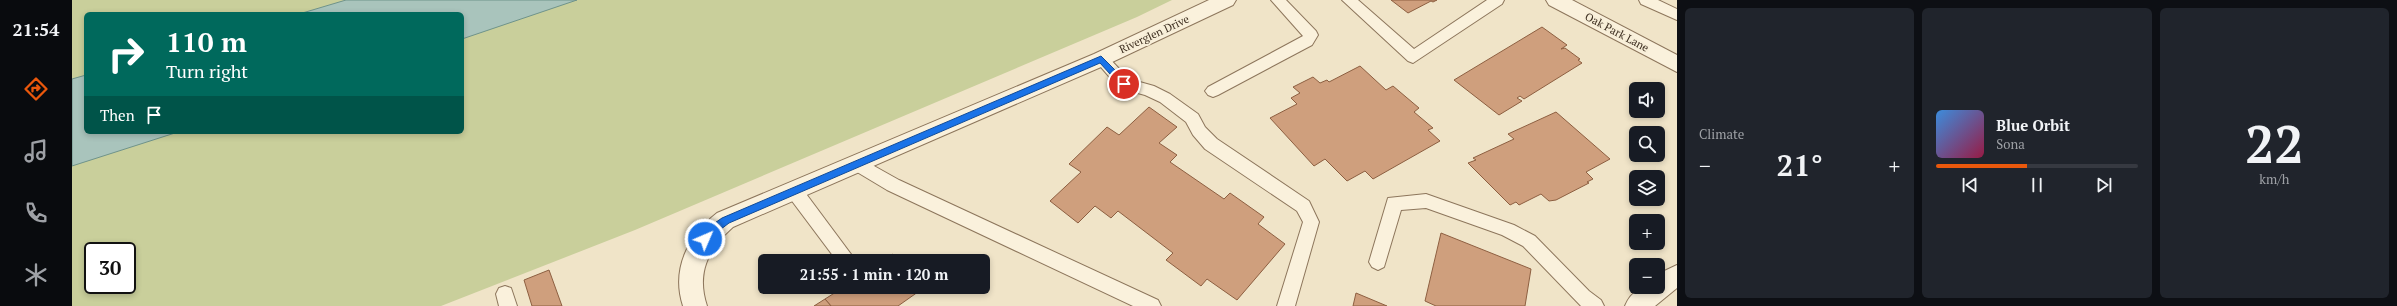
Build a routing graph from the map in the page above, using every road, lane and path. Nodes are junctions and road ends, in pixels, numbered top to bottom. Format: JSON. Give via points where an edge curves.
{"nodes":[{"id":1,"x":1226,"y":0,"type":"edge"},
{"id":2,"x":1278,"y":0,"type":"edge"},
{"id":3,"x":1349,"y":0,"type":"edge"},
{"id":4,"x":1497,"y":0,"type":"edge"},
{"id":5,"x":1556,"y":0,"type":"edge"},
{"id":6,"x":1646,"y":0,"type":"edge"},
{"id":7,"x":1677,"y":15,"type":"edge"},
{"id":8,"x":1101,"y":59,"type":"junction"},
{"id":9,"x":1677,"y":64,"type":"edge"},
{"id":10,"x":1213,"y":91,"type":"dead end"},
{"id":11,"x":858,"y":164,"type":"junction"},
{"id":12,"x":794,"y":192,"type":"junction"},
{"id":13,"x":842,"y":254,"type":"edge"},
{"id":14,"x":1378,"y":262,"type":"dead end"},
{"id":15,"x":1677,"y":276,"type":"edge"},
{"id":16,"x":695,"y":306,"type":"edge"},
{"id":17,"x":1152,"y":306,"type":"edge"},
{"id":18,"x":1286,"y":306,"type":"edge"},
{"id":19,"x":1595,"y":306,"type":"edge"},
{"id":20,"x":1637,"y":306,"type":"edge"}],
"edges":[{"from":1,"to":8,"type":"street","name":"Riverglen Drive"},
{"from":2,"to":10,"type":"lane","via":[[1312,34],[1307,41]]},
{"from":3,"to":4,"type":"lane","via":[[1413,57]]},
{"from":5,"to":9,"type":"street","name":"Oak Park Lane"},
{"from":6,"to":7,"type":"lane"},
{"from":8,"to":11,"type":"street","name":"Riverglen Drive"},
{"from":8,"to":18,"type":"lane","via":[[1124,84],[1149,90],[1165,98],[1192,118],[1199,131],[1211,144],[1303,206],[1311,222]]},
{"from":11,"to":12,"type":"street","name":"Riverglen Drive"},
{"from":11,"to":17,"type":"lane","via":[[893,185]]},
{"from":12,"to":13,"type":"lane"},
{"from":12,"to":16,"type":"street","name":"Riverglen Drive","via":[[725,220],[712,230],[696,253],[691,267],[690,284]]},
{"from":14,"to":19,"type":"lane","via":[[1394,203],[1426,201],[1508,230],[1529,241],[1583,297]]},
{"from":15,"to":20,"type":"street"}]}
